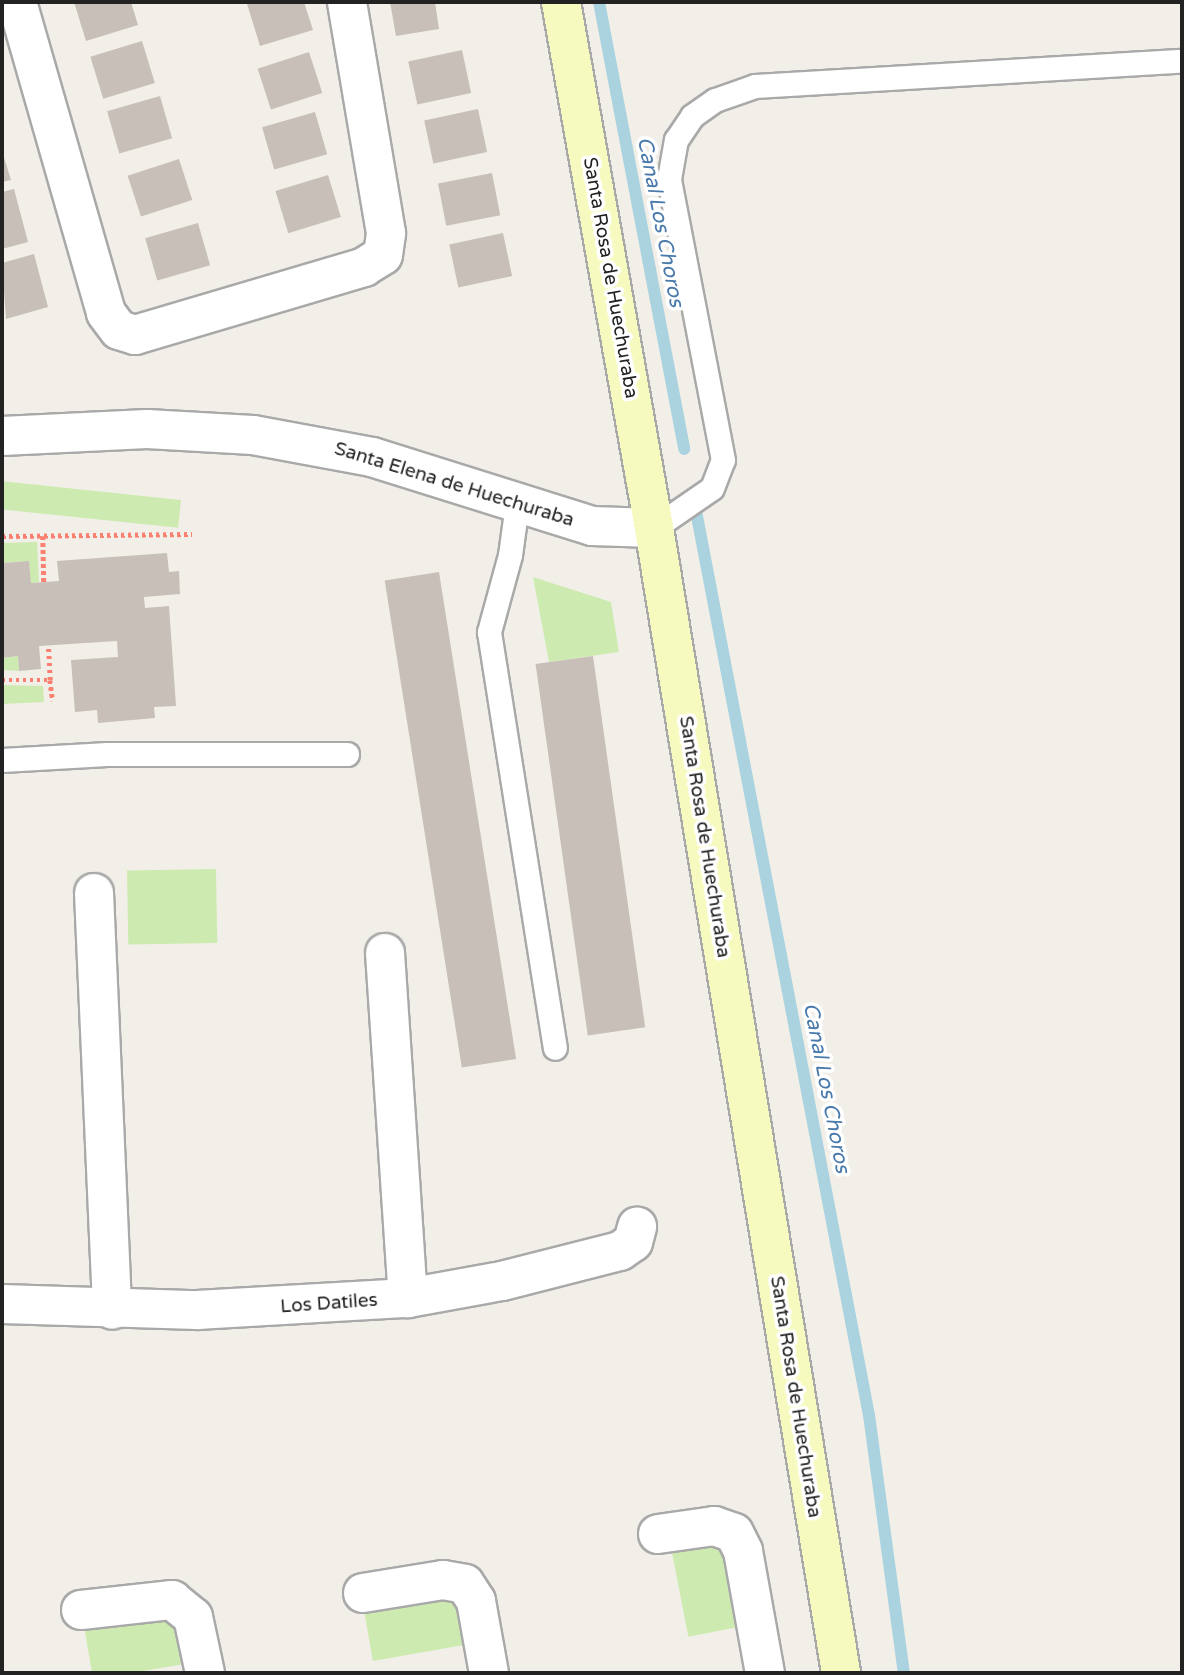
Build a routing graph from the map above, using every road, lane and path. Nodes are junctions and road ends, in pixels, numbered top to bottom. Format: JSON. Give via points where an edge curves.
{"nodes":[{"id":1,"x":17,"y":2,"type":"edge"},
{"id":2,"x":347,"y":2,"type":"edge"},
{"id":3,"x":561,"y":2,"type":"edge"},
{"id":4,"x":1182,"y":61,"type":"edge"},
{"id":5,"x":2,"y":436,"type":"edge"},
{"id":6,"x":517,"y":504,"type":"junction"},
{"id":7,"x":654,"y":528,"type":"junction"},
{"id":8,"x":192,"y":534,"type":"dead end"},
{"id":9,"x":2,"y":536,"type":"edge"},
{"id":10,"x":43,"y":536,"type":"junction"},
{"id":11,"x":44,"y":582,"type":"dead end"},
{"id":12,"x":48,"y":646,"type":"dead end"},
{"id":13,"x":2,"y":680,"type":"edge"},
{"id":14,"x":50,"y":680,"type":"junction"},
{"id":15,"x":52,"y":701,"type":"dead end"},
{"id":16,"x":347,"y":754,"type":"dead end"},
{"id":17,"x":2,"y":760,"type":"edge"},
{"id":18,"x":94,"y":893,"type":"dead end"},
{"id":19,"x":385,"y":953,"type":"dead end"},
{"id":20,"x":555,"y":1048,"type":"dead end"},
{"id":21,"x":637,"y":1227,"type":"dead end"},
{"id":22,"x":408,"y":1298,"type":"junction"},
{"id":23,"x":2,"y":1304,"type":"edge"},
{"id":24,"x":112,"y":1310,"type":"junction"},
{"id":25,"x":658,"y":1534,"type":"dead end"},
{"id":26,"x":363,"y":1593,"type":"dead end"},
{"id":27,"x":81,"y":1610,"type":"dead end"},
{"id":28,"x":205,"y":1673,"type":"edge"},
{"id":29,"x":489,"y":1673,"type":"edge"},
{"id":30,"x":765,"y":1673,"type":"edge"},
{"id":31,"x":841,"y":1673,"type":"edge"}],
"edges":[{"from":1,"to":2,"type":"street","via":[[106,313],[119,330],[135,335],[364,267],[383,255],[386,233]]},
{"from":3,"to":7,"type":"street","name":"Santa Rosa de Huechuraba"},
{"from":4,"to":7,"type":"lane","via":[[755,86],[715,100],[692,116],[676,140],[669,178],[723,460],[712,488]]},
{"from":5,"to":6,"type":"street","name":"Santa Elena de Huechuraba","via":[[147,429],[253,435],[372,457]]},
{"from":6,"to":7,"type":"street","name":"Santa Elena de Huechuraba","via":[[592,526]]},
{"from":6,"to":20,"type":"lane","via":[[510,555],[489,632]]},
{"from":7,"to":31,"type":"street","name":"Santa Rosa de Huechuraba"},
{"from":8,"to":10,"type":"path"},
{"from":9,"to":10,"type":"path"},
{"from":10,"to":11,"type":"path"},
{"from":12,"to":14,"type":"path"},
{"from":13,"to":14,"type":"path"},
{"from":14,"to":15,"type":"path"},
{"from":16,"to":17,"type":"lane","via":[[107,754]]},
{"from":18,"to":24,"type":"street"},
{"from":19,"to":22,"type":"street"},
{"from":21,"to":22,"type":"street","name":"Los Datiles","via":[[633,1242],[620,1251],[490,1284]]},
{"from":22,"to":24,"type":"street","name":"Los Datiles","via":[[281,1308]]},
{"from":23,"to":24,"type":"street","name":"Los Datiles"},
{"from":25,"to":30,"type":"street","via":[[714,1526],[734,1533],[743,1551]]},
{"from":26,"to":29,"type":"street","via":[[443,1580],[465,1584],[476,1601]]},
{"from":27,"to":28,"type":"street","via":[[172,1600],[193,1617]]}]}
